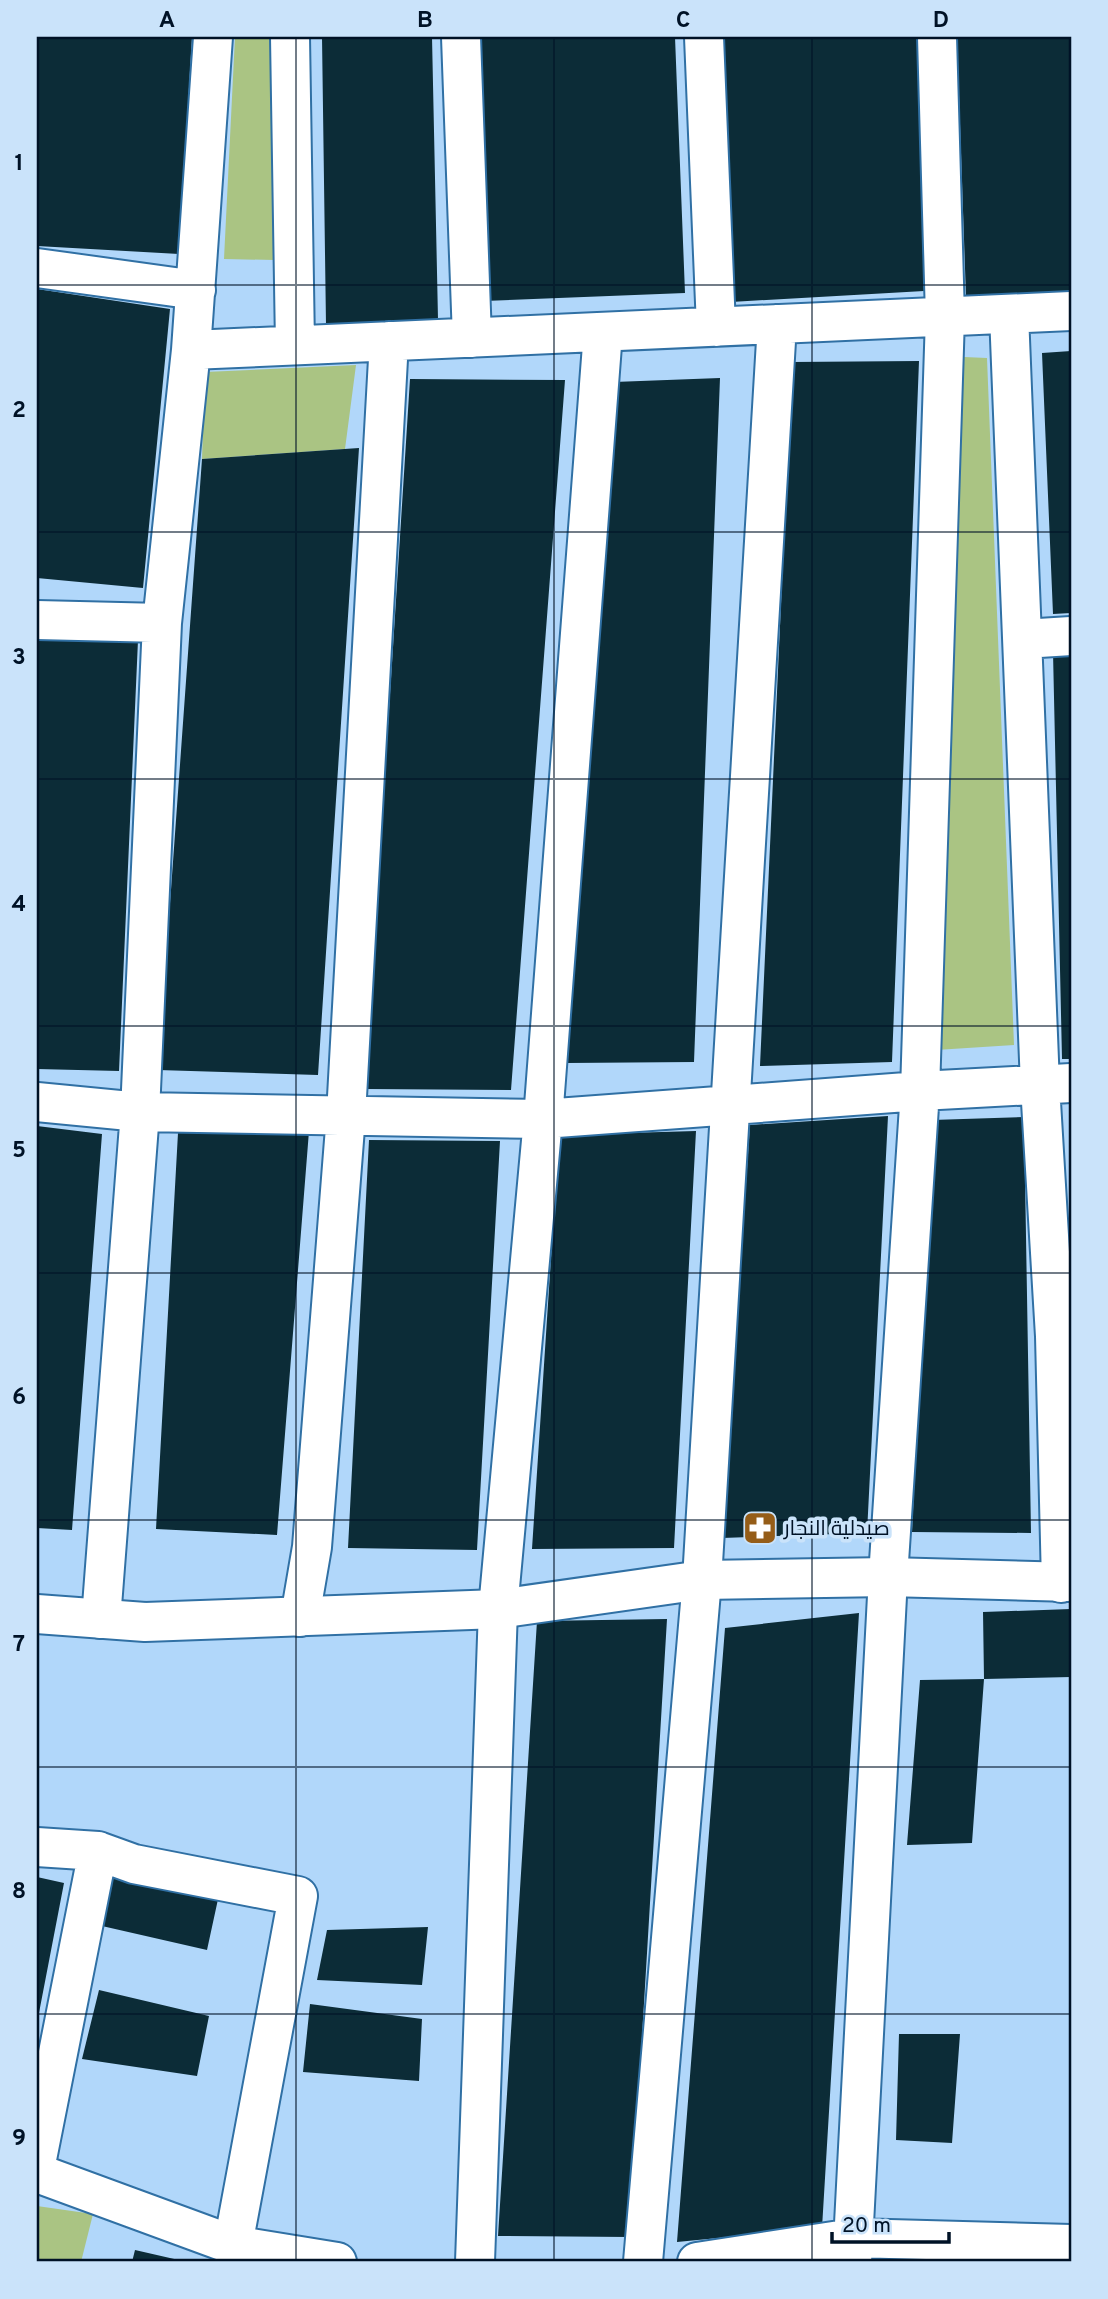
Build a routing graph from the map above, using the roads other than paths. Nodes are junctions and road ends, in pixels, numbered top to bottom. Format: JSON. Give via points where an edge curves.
{"nodes":[{"id":1,"x":213,"y":37,"type":"edge"},
{"id":2,"x":290,"y":37,"type":"edge"},
{"id":3,"x":461,"y":37,"type":"edge"},
{"id":4,"x":704,"y":37,"type":"edge"},
{"id":5,"x":937,"y":37,"type":"edge"},
{"id":6,"x":37,"y":268,"type":"edge"},
{"id":7,"x":196,"y":290,"type":"junction"},
{"id":8,"x":1071,"y":311,"type":"edge"},
{"id":9,"x":1009,"y":314,"type":"junction"},
{"id":10,"x":945,"y":317,"type":"junction"},
{"id":11,"x":777,"y":324,"type":"junction"},
{"id":12,"x":716,"y":327,"type":"junction"},
{"id":13,"x":603,"y":332,"type":"junction"},
{"id":14,"x":472,"y":338,"type":"junction"},
{"id":15,"x":389,"y":341,"type":"junction"},
{"id":16,"x":295,"y":345,"type":"junction"},
{"id":17,"x":191,"y":350,"type":"junction"},
{"id":18,"x":37,"y":620,"type":"edge"},
{"id":19,"x":162,"y":624,"type":"junction"},
{"id":20,"x":1071,"y":636,"type":"edge"},
{"id":21,"x":1024,"y":639,"type":"junction"},
{"id":22,"x":1055,"y":1084,"type":"edge"},
{"id":23,"x":919,"y":1091,"type":"junction"},
{"id":24,"x":37,"y":1102,"type":"edge"},
{"id":25,"x":731,"y":1105,"type":"junction"},
{"id":26,"x":140,"y":1112,"type":"junction"},
{"id":27,"x":346,"y":1115,"type":"junction"},
{"id":28,"x":542,"y":1119,"type":"junction"},
{"id":29,"x":1063,"y":1336,"type":"edge"},
{"id":30,"x":888,"y":1577,"type":"junction"},
{"id":31,"x":702,"y":1580,"type":"junction"},
{"id":32,"x":1066,"y":1583,"type":"edge"},
{"id":33,"x":498,"y":1609,"type":"junction"},
{"id":34,"x":37,"y":1614,"type":"edge"},
{"id":35,"x":300,"y":1617,"type":"junction"},
{"id":36,"x":101,"y":1619,"type":"junction"},
{"id":37,"x":37,"y":1847,"type":"edge"},
{"id":38,"x":97,"y":1851,"type":"junction"},
{"id":39,"x":37,"y":2159,"type":"edge"},
{"id":40,"x":37,"y":2173,"type":"edge"},
{"id":41,"x":1071,"y":2244,"type":"edge"},
{"id":42,"x":233,"y":2245,"type":"junction"},
{"id":43,"x":852,"y":2250,"type":"edge"},
{"id":44,"x":337,"y":2262,"type":"edge"},
{"id":45,"x":475,"y":2262,"type":"edge"},
{"id":46,"x":643,"y":2262,"type":"edge"},
{"id":47,"x":697,"y":2262,"type":"edge"}],
"edges":[{"from":1,"to":7,"type":"street"},
{"from":2,"to":16,"type":"street"},
{"from":3,"to":14,"type":"street"},
{"from":4,"to":12,"type":"street"},
{"from":5,"to":10,"type":"street"},
{"from":6,"to":7,"type":"street"},
{"from":7,"to":17,"type":"street"},
{"from":8,"to":9,"type":"street"},
{"from":9,"to":10,"type":"street"},
{"from":9,"to":21,"type":"street"},
{"from":10,"to":11,"type":"street"},
{"from":10,"to":23,"type":"street"},
{"from":11,"to":12,"type":"street"},
{"from":11,"to":25,"type":"street"},
{"from":12,"to":13,"type":"street"},
{"from":13,"to":14,"type":"street"},
{"from":13,"to":28,"type":"street"},
{"from":14,"to":15,"type":"street"},
{"from":15,"to":16,"type":"street"},
{"from":15,"to":27,"type":"street"},
{"from":16,"to":17,"type":"street"},
{"from":17,"to":19,"type":"street"},
{"from":18,"to":19,"type":"street"},
{"from":19,"to":26,"type":"street"},
{"from":20,"to":21,"type":"street"},
{"from":21,"to":22,"type":"street"},
{"from":22,"to":23,"type":"street"},
{"from":22,"to":29,"type":"street"},
{"from":23,"to":25,"type":"street"},
{"from":23,"to":30,"type":"street"},
{"from":24,"to":26,"type":"street"},
{"from":25,"to":28,"type":"street"},
{"from":25,"to":31,"type":"street"},
{"from":26,"to":27,"type":"street"},
{"from":26,"to":36,"type":"street"},
{"from":27,"to":28,"type":"street"},
{"from":27,"to":35,"type":"street","via":[[312,1547]]},
{"from":28,"to":33,"type":"street"},
{"from":29,"to":32,"type":"street"},
{"from":30,"to":31,"type":"street"},
{"from":30,"to":32,"type":"street"},
{"from":30,"to":43,"type":"street"},
{"from":31,"to":33,"type":"street"},
{"from":31,"to":46,"type":"street"},
{"from":33,"to":35,"type":"street"},
{"from":33,"to":45,"type":"street"},
{"from":34,"to":36,"type":"street"},
{"from":35,"to":36,"type":"street"},
{"from":37,"to":38,"type":"street"},
{"from":38,"to":39,"type":"street"},
{"from":38,"to":42,"type":"street","via":[[134,1864],[298,1896]]},
{"from":40,"to":42,"type":"street"},
{"from":41,"to":43,"type":"street"},
{"from":42,"to":44,"type":"street"},
{"from":43,"to":47,"type":"street"}]}
